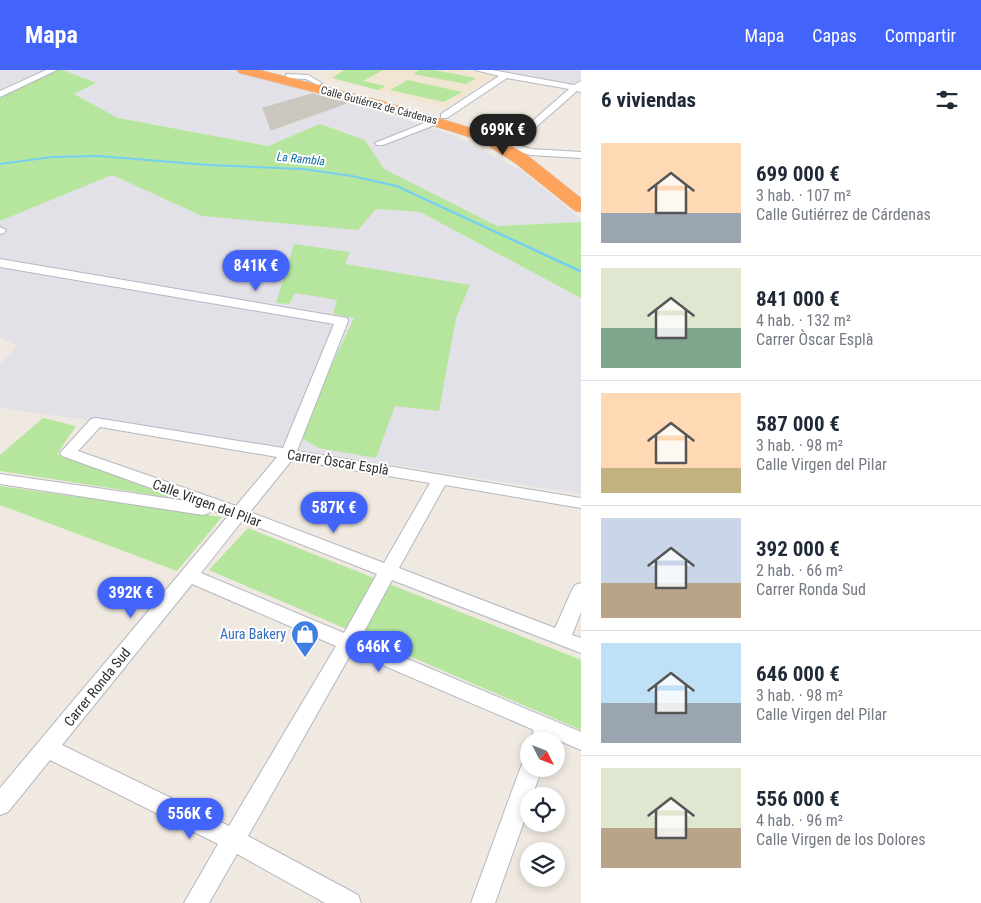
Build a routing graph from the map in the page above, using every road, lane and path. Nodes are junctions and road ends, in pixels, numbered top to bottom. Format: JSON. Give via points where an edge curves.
{"nodes":[{"id":1,"x":53,"y":70,"type":"edge"},
{"id":2,"x":244,"y":70,"type":"edge"},
{"id":3,"x":267,"y":70,"type":"edge"},
{"id":4,"x":479,"y":70,"type":"edge"},
{"id":5,"x":506,"y":75,"type":"junction"},
{"id":6,"x":579,"y":87,"type":"edge"},
{"id":7,"x":0,"y":94,"type":"edge"},
{"id":8,"x":440,"y":118,"type":"junction"},
{"id":9,"x":380,"y":143,"type":"dead end"},
{"id":10,"x":526,"y":146,"type":"junction"},
{"id":11,"x":578,"y":154,"type":"edge"},
{"id":12,"x":551,"y":164,"type":"dead end"},
{"id":13,"x":581,"y":192,"type":"edge"},
{"id":14,"x":581,"y":207,"type":"edge"},
{"id":15,"x":0,"y":263,"type":"edge"},
{"id":16,"x":96,"y":422,"type":"joint"},
{"id":17,"x":288,"y":454,"type":"junction"},
{"id":18,"x":0,"y":479,"type":"edge"},
{"id":19,"x":440,"y":479,"type":"junction"},
{"id":20,"x":581,"y":502,"type":"edge"},
{"id":21,"x":240,"y":514,"type":"junction"},
{"id":22,"x":387,"y":573,"type":"junction"},
{"id":23,"x":189,"y":575,"type":"junction"},
{"id":24,"x":581,"y":590,"type":"edge"},
{"id":25,"x":561,"y":638,"type":"junction"},
{"id":26,"x":349,"y":641,"type":"junction"},
{"id":27,"x":581,"y":646,"type":"edge"},
{"id":28,"x":540,"y":732,"type":"edge"},
{"id":29,"x":565,"y":738,"type":"edge"},
{"id":30,"x":581,"y":741,"type":"edge"},
{"id":31,"x":47,"y":748,"type":"junction"},
{"id":32,"x":528,"y":778,"type":"edge"},
{"id":33,"x":0,"y":805,"type":"edge"},
{"id":34,"x":232,"y":839,"type":"junction"},
{"id":35,"x":196,"y":903,"type":"edge"},
{"id":36,"x":349,"y":903,"type":"edge"},
{"id":37,"x":483,"y":903,"type":"edge"}],
"edges":[{"from":1,"to":7,"type":"street"},
{"from":2,"to":8,"type":"highway","name":"Calle Gutiérrez de Cárdenas"},
{"from":3,"to":8,"type":"highway","name":"Calle Gutiérrez de Cárdenas","via":[[314,78]]},
{"from":4,"to":5,"type":"street"},
{"from":5,"to":6,"type":"street"},
{"from":5,"to":8,"type":"street"},
{"from":6,"to":10,"type":"street"},
{"from":8,"to":9,"type":"street"},
{"from":8,"to":10,"type":"highway","name":"Calle Gutiérrez de Cárdenas"},
{"from":10,"to":11,"type":"street"},
{"from":10,"to":11,"type":"street","via":[[555,147]]},
{"from":10,"to":13,"type":"highway","name":"Calle Gutiérrez de Cárdenas"},
{"from":10,"to":14,"type":"highway","name":"Calle Gutiérrez de Cárdenas"},
{"from":11,"to":12,"type":"street","via":[[562,157]]},
{"from":15,"to":17,"type":"street","name":"Carrer Ronda Sud","via":[[342,321]]},
{"from":16,"to":17,"type":"street","name":"Carrer Òscar Esplà"},
{"from":16,"to":21,"type":"street","name":"Calle Virgen del Pilar","via":[[68,453]]},
{"from":17,"to":19,"type":"street","name":"Carrer Òscar Esplà"},
{"from":17,"to":21,"type":"street","name":"Carrer Ronda Sud"},
{"from":18,"to":21,"type":"street"},
{"from":19,"to":20,"type":"street","name":"Carrer Òscar Esplà"},
{"from":19,"to":22,"type":"street"},
{"from":21,"to":22,"type":"street","name":"Calle Virgen del Pilar"},
{"from":21,"to":23,"type":"street","name":"Carrer Ronda Sud"},
{"from":22,"to":25,"type":"street","name":"Calle Virgen del Pilar"},
{"from":22,"to":26,"type":"street"},
{"from":23,"to":26,"type":"street"},
{"from":23,"to":31,"type":"street","name":"Carrer Ronda Sud"},
{"from":24,"to":25,"type":"street"},
{"from":25,"to":27,"type":"street","name":"Calle Virgen del Pilar"},
{"from":26,"to":28,"type":"street"},
{"from":26,"to":34,"type":"street"},
{"from":29,"to":30,"type":"street"},
{"from":31,"to":33,"type":"street","name":"Carrer Ronda Sud"},
{"from":31,"to":34,"type":"street"},
{"from":32,"to":37,"type":"street"},
{"from":34,"to":35,"type":"street"},
{"from":34,"to":36,"type":"street"}]}
